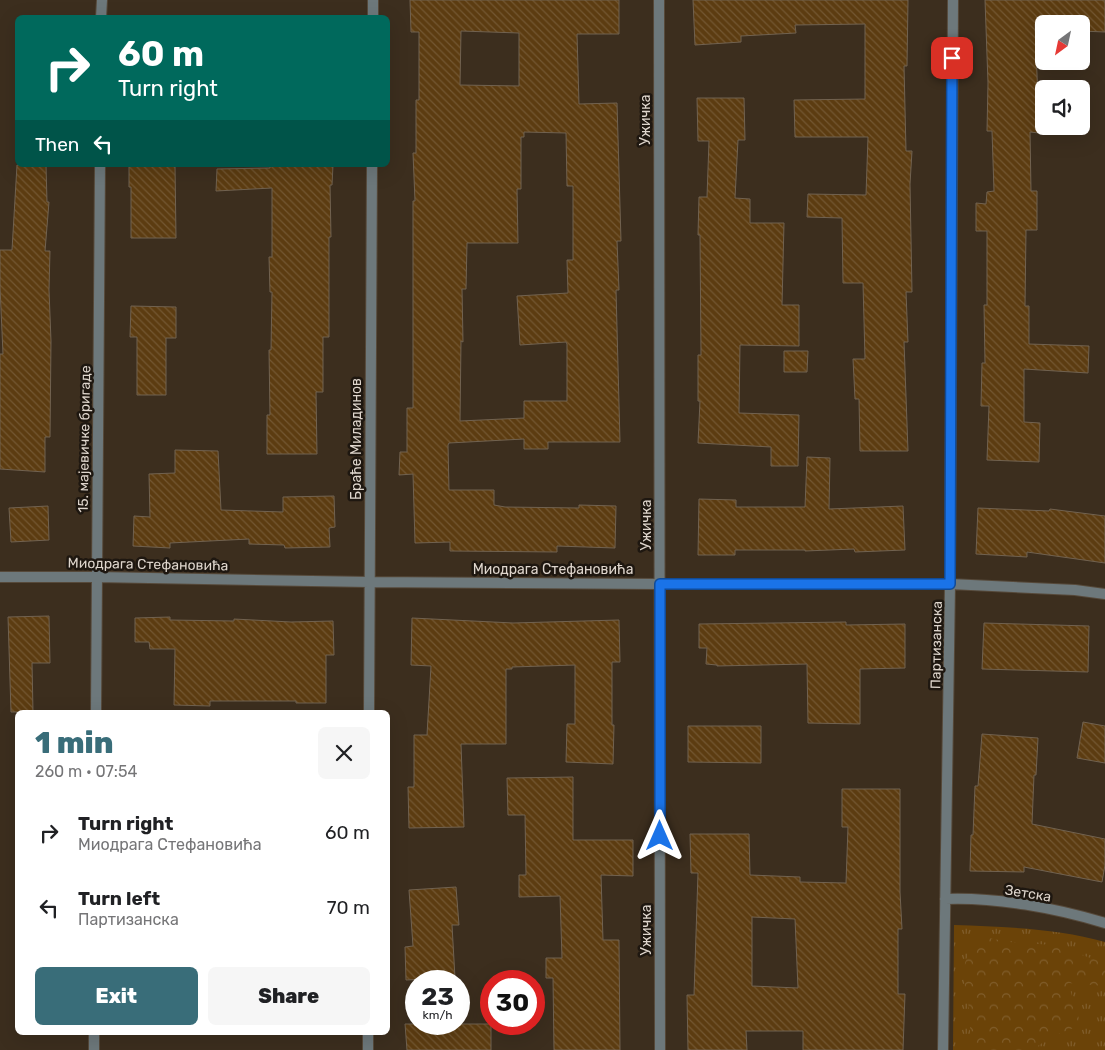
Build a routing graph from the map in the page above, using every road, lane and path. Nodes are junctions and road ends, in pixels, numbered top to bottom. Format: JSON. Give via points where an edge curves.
{"nodes":[{"id":1,"x":102,"y":0,"type":"edge"},
{"id":2,"x":373,"y":0,"type":"edge"},
{"id":3,"x":659,"y":0,"type":"edge"},
{"id":4,"x":953,"y":0,"type":"edge"},
{"id":5,"x":102,"y":15,"type":"edge"},
{"id":6,"x":373,"y":15,"type":"edge"},
{"id":7,"x":100,"y":167,"type":"edge"},
{"id":8,"x":372,"y":167,"type":"edge"},
{"id":9,"x":0,"y":577,"type":"edge"},
{"id":10,"x":96,"y":577,"type":"junction"},
{"id":11,"x":369,"y":582,"type":"junction"},
{"id":12,"x":660,"y":584,"type":"junction"},
{"id":13,"x":950,"y":584,"type":"junction"},
{"id":14,"x":1105,"y":594,"type":"edge"},
{"id":15,"x":96,"y":710,"type":"edge"},
{"id":16,"x":369,"y":710,"type":"edge"},
{"id":17,"x":945,"y":900,"type":"junction"},
{"id":18,"x":1105,"y":923,"type":"edge"},
{"id":19,"x":94,"y":1035,"type":"edge"},
{"id":20,"x":368,"y":1035,"type":"edge"},
{"id":21,"x":94,"y":1050,"type":"edge"},
{"id":22,"x":368,"y":1050,"type":"edge"},
{"id":23,"x":660,"y":1050,"type":"edge"},
{"id":24,"x":943,"y":1050,"type":"edge"}],
"edges":[{"from":1,"to":5,"type":"street"},
{"from":2,"to":6,"type":"street"},
{"from":3,"to":12,"type":"street","name":"Ужичка"},
{"from":4,"to":13,"type":"street","name":"Партизанска"},
{"from":7,"to":10,"type":"street","name":"15. мајевичке бригаде"},
{"from":8,"to":11,"type":"street","name":"Браће Миладинов"},
{"from":9,"to":10,"type":"street","name":"Миодрага Стефановића"},
{"from":10,"to":11,"type":"street","name":"Миодрага Стефановића"},
{"from":10,"to":15,"type":"street","name":"15. мајевичке бригаде"},
{"from":11,"to":12,"type":"street","name":"Миодрага Стефановића"},
{"from":11,"to":16,"type":"street","name":"Браће Миладинов"},
{"from":12,"to":13,"type":"street","name":"Миодрага Стефановића"},
{"from":12,"to":23,"type":"street","name":"Ужичка"},
{"from":13,"to":14,"type":"street","name":"Миодрага Стефановића"},
{"from":13,"to":17,"type":"street","name":"Партизанска"},
{"from":17,"to":18,"type":"street","name":"Зетска","via":[[967,898],[1007,903]]},
{"from":17,"to":24,"type":"street","name":"Партизанска"},
{"from":19,"to":21,"type":"street"},
{"from":20,"to":22,"type":"street"}]}
